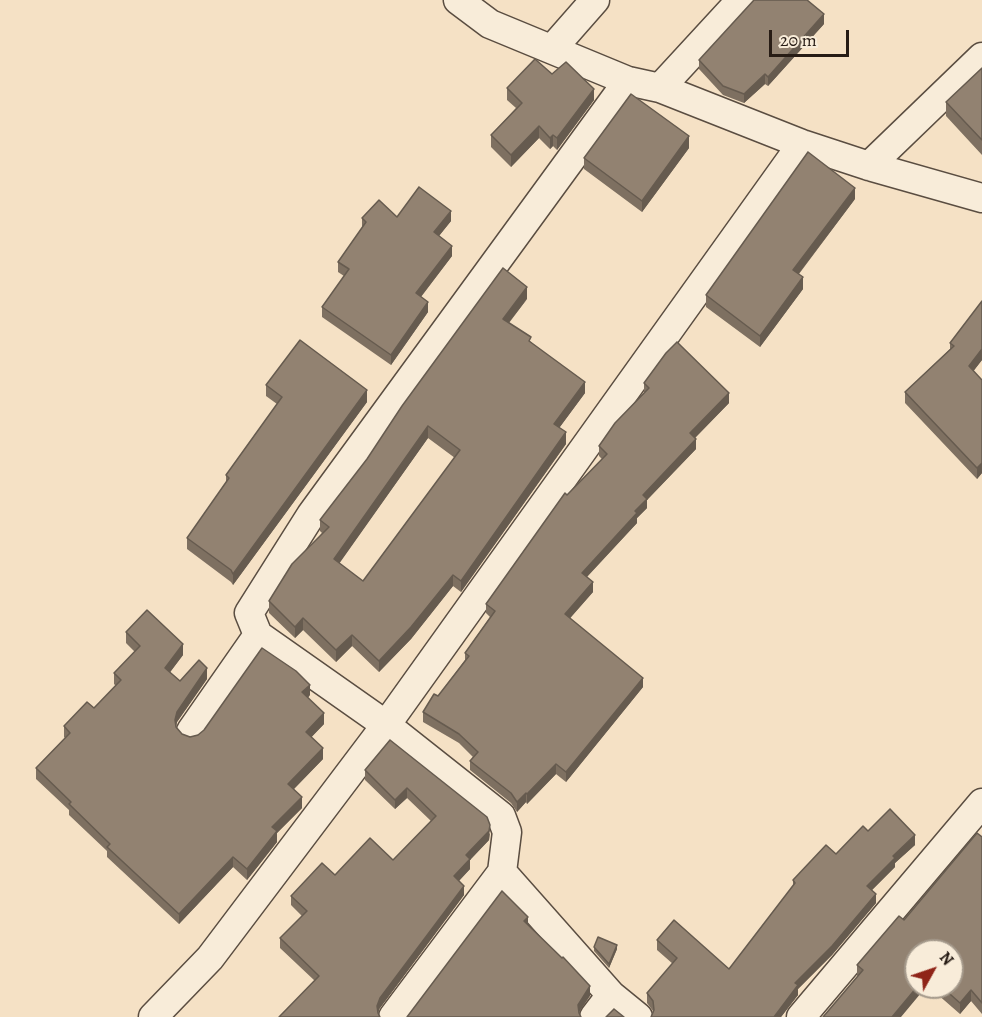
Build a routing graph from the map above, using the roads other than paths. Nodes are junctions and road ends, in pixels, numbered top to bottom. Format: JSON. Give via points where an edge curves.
{"nodes":[{"id":1,"x":458,"y":0,"type":"edge"},
{"id":2,"x":595,"y":0,"type":"edge"},
{"id":3,"x":741,"y":0,"type":"edge"},
{"id":4,"x":552,"y":49,"type":"junction"},
{"id":5,"x":982,"y":57,"type":"edge"},
{"id":6,"x":628,"y":81,"type":"junction"},
{"id":7,"x":660,"y":88,"type":"junction"},
{"id":8,"x":802,"y":144,"type":"junction"},
{"id":9,"x":869,"y":166,"type":"junction"},
{"id":10,"x":982,"y":198,"type":"edge"},
{"id":11,"x":258,"y":635,"type":"junction"},
{"id":12,"x":386,"y":725,"type":"junction"},
{"id":13,"x":191,"y":731,"type":"dead end"},
{"id":14,"x":981,"y":808,"type":"edge"},
{"id":15,"x":502,"y":872,"type":"junction"},
{"id":16,"x":611,"y":995,"type":"junction"},
{"id":17,"x":153,"y":1017,"type":"edge"},
{"id":18,"x":393,"y":1017,"type":"edge"},
{"id":19,"x":594,"y":1017,"type":"edge"},
{"id":20,"x":638,"y":1017,"type":"edge"},
{"id":21,"x":801,"y":1017,"type":"edge"}],
"edges":[{"from":1,"to":4,"type":"street","via":[[490,24]]},
{"from":2,"to":4,"type":"street"},
{"from":3,"to":7,"type":"street"},
{"from":4,"to":6,"type":"street"},
{"from":5,"to":9,"type":"street"},
{"from":6,"to":7,"type":"street"},
{"from":6,"to":11,"type":"street","via":[[311,515],[249,613]]},
{"from":7,"to":8,"type":"street"},
{"from":8,"to":9,"type":"street"},
{"from":8,"to":12,"type":"street"},
{"from":9,"to":10,"type":"street"},
{"from":11,"to":12,"type":"street"},
{"from":11,"to":13,"type":"street"},
{"from":12,"to":15,"type":"street","via":[[501,816],[507,832]]},
{"from":12,"to":17,"type":"street","via":[[210,958]]},
{"from":14,"to":21,"type":"street"},
{"from":15,"to":16,"type":"street"},
{"from":15,"to":18,"type":"street"},
{"from":16,"to":19,"type":"street"},
{"from":16,"to":20,"type":"street"}]}
